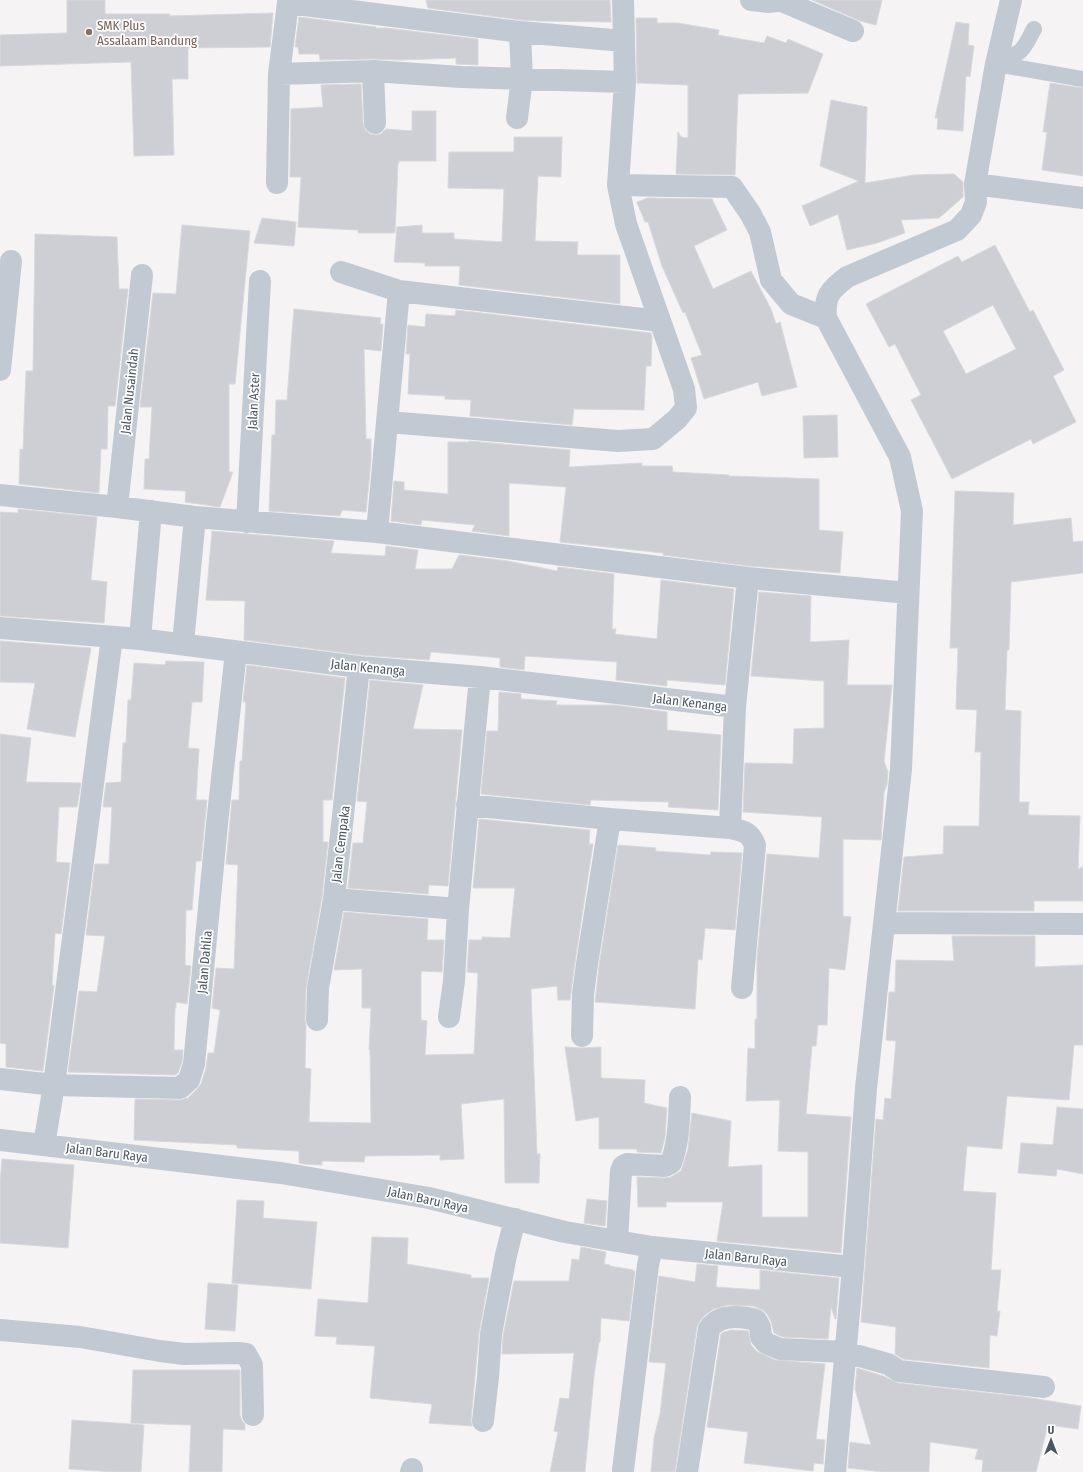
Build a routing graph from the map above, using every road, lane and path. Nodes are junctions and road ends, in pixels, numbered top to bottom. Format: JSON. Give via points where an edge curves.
{"nodes":[{"id":1,"x":623,"y":0,"type":"edge"},
{"id":2,"x":751,"y":0,"type":"edge"},
{"id":3,"x":783,"y":0,"type":"edge"},
{"id":4,"x":1011,"y":0,"type":"edge"},
{"id":5,"x":280,"y":1,"type":"edge"},
{"id":6,"x":1034,"y":29,"type":"dead end"},
{"id":7,"x":853,"y":31,"type":"dead end"},
{"id":8,"x":520,"y":32,"type":"junction"},
{"id":9,"x":624,"y":41,"type":"junction"},
{"id":10,"x":997,"y":60,"type":"junction"},
{"id":11,"x":373,"y":71,"type":"junction"},
{"id":12,"x":279,"y":74,"type":"junction"},
{"id":13,"x":522,"y":79,"type":"junction"},
{"id":14,"x":1083,"y":79,"type":"edge"},
{"id":15,"x":625,"y":82,"type":"junction"},
{"id":16,"x":517,"y":118,"type":"dead end"},
{"id":17,"x":376,"y":123,"type":"dead end"},
{"id":18,"x":277,"y":184,"type":"dead end"},
{"id":19,"x":975,"y":184,"type":"junction"},
{"id":20,"x":618,"y":185,"type":"junction"},
{"id":21,"x":1083,"y":198,"type":"edge"},
{"id":22,"x":11,"y":261,"type":"dead end"},
{"id":23,"x":341,"y":272,"type":"dead end"},
{"id":24,"x":142,"y":275,"type":"dead end"},
{"id":25,"x":260,"y":281,"type":"dead end"},
{"id":26,"x":399,"y":291,"type":"junction"},
{"id":27,"x":826,"y":318,"type":"junction"},
{"id":28,"x":660,"y":321,"type":"junction"},
{"id":29,"x":0,"y":370,"type":"edge"},
{"id":30,"x":388,"y":422,"type":"junction"},
{"id":31,"x":0,"y":495,"type":"edge"},
{"id":32,"x":117,"y":507,"type":"junction"},
{"id":33,"x":151,"y":511,"type":"junction"},
{"id":34,"x":195,"y":517,"type":"junction"},
{"id":35,"x":247,"y":522,"type":"junction"},
{"id":36,"x":377,"y":532,"type":"junction"},
{"id":37,"x":748,"y":578,"type":"junction"},
{"id":38,"x":908,"y":593,"type":"junction"},
{"id":39,"x":0,"y":628,"type":"edge"},
{"id":40,"x":112,"y":637,"type":"junction"},
{"id":41,"x":140,"y":639,"type":"junction"},
{"id":42,"x":182,"y":644,"type":"junction"},
{"id":43,"x":236,"y":652,"type":"junction"},
{"id":44,"x":359,"y":667,"type":"junction"},
{"id":45,"x":480,"y":677,"type":"junction"},
{"id":46,"x":735,"y":707,"type":"junction"},
{"id":47,"x":467,"y":805,"type":"junction"},
{"id":48,"x":610,"y":819,"type":"junction"},
{"id":49,"x":730,"y":828,"type":"junction"},
{"id":50,"x":334,"y":898,"type":"junction"},
{"id":51,"x":458,"y":909,"type":"junction"},
{"id":52,"x":884,"y":923,"type":"junction"},
{"id":53,"x":1083,"y":924,"type":"edge"},
{"id":54,"x":742,"y":988,"type":"dead end"},
{"id":55,"x":449,"y":1017,"type":"dead end"},
{"id":56,"x":317,"y":1020,"type":"dead end"},
{"id":57,"x":582,"y":1036,"type":"dead end"},
{"id":58,"x":0,"y":1079,"type":"edge"},
{"id":59,"x":54,"y":1085,"type":"junction"},
{"id":60,"x":680,"y":1097,"type":"dead end"},
{"id":61,"x":0,"y":1140,"type":"edge"},
{"id":62,"x":44,"y":1145,"type":"junction"},
{"id":63,"x":515,"y":1219,"type":"junction"},
{"id":64,"x":617,"y":1241,"type":"junction"},
{"id":65,"x":652,"y":1247,"type":"junction"},
{"id":66,"x":853,"y":1267,"type":"junction"},
{"id":67,"x":0,"y":1330,"type":"edge"},
{"id":68,"x":845,"y":1352,"type":"junction"},
{"id":69,"x":1044,"y":1387,"type":"dead end"},
{"id":70,"x":253,"y":1414,"type":"dead end"},
{"id":71,"x":483,"y":1421,"type":"dead end"},
{"id":72,"x":623,"y":1470,"type":"dead end"},
{"id":73,"x":687,"y":1472,"type":"edge"},
{"id":74,"x":835,"y":1472,"type":"edge"}],
"edges":[{"from":1,"to":9,"type":"street"},
{"from":2,"to":3,"type":"street"},
{"from":3,"to":7,"type":"street"},
{"from":4,"to":10,"type":"street"},
{"from":5,"to":8,"type":"street"},
{"from":5,"to":12,"type":"street"},
{"from":6,"to":10,"type":"lane","via":[[1021,51]]},
{"from":8,"to":9,"type":"street"},
{"from":8,"to":13,"type":"street"},
{"from":9,"to":15,"type":"street"},
{"from":10,"to":14,"type":"lane"},
{"from":10,"to":19,"type":"street"},
{"from":11,"to":12,"type":"street"},
{"from":11,"to":13,"type":"street"},
{"from":11,"to":17,"type":"street"},
{"from":12,"to":18,"type":"street"},
{"from":13,"to":15,"type":"street"},
{"from":13,"to":16,"type":"street"},
{"from":15,"to":20,"type":"street"},
{"from":19,"to":21,"type":"street"},
{"from":19,"to":27,"type":"street","via":[[976,202],[971,215],[957,230],[847,277],[826,297]]},
{"from":20,"to":27,"type":"street","via":[[732,187],[760,232],[771,280],[791,304]]},
{"from":20,"to":28,"type":"street","via":[[626,224]]},
{"from":22,"to":29,"type":"street"},
{"from":23,"to":26,"type":"street"},
{"from":24,"to":32,"type":"street","name":"Jalan Nusaindah"},
{"from":25,"to":35,"type":"street","name":"Jalan Aster"},
{"from":26,"to":28,"type":"street"},
{"from":26,"to":30,"type":"street"},
{"from":27,"to":38,"type":"street","via":[[900,457],[912,511]]},
{"from":28,"to":30,"type":"street","via":[[684,389],[686,408],[653,439],[618,441]]},
{"from":30,"to":36,"type":"street"},
{"from":31,"to":32,"type":"street"},
{"from":32,"to":33,"type":"street"},
{"from":33,"to":34,"type":"street"},
{"from":33,"to":41,"type":"street"},
{"from":34,"to":35,"type":"street"},
{"from":34,"to":42,"type":"street"},
{"from":35,"to":36,"type":"street"},
{"from":36,"to":37,"type":"street"},
{"from":37,"to":38,"type":"street"},
{"from":37,"to":46,"type":"street"},
{"from":38,"to":52,"type":"street","via":[[901,769]]},
{"from":39,"to":40,"type":"street","name":"Jalan Kenanga"},
{"from":40,"to":41,"type":"street","name":"Jalan Kenanga"},
{"from":40,"to":59,"type":"street"},
{"from":41,"to":42,"type":"street","name":"Jalan Kenanga"},
{"from":42,"to":43,"type":"street","name":"Jalan Kenanga"},
{"from":43,"to":44,"type":"street","name":"Jalan Kenanga"},
{"from":43,"to":59,"type":"street","name":"Jalan Dahlia","via":[[194,1064],[189,1080],[180,1088]]},
{"from":44,"to":45,"type":"street","name":"Jalan Kenanga"},
{"from":44,"to":50,"type":"street","name":"Jalan Cempaka"},
{"from":45,"to":46,"type":"street","name":"Jalan Kenanga"},
{"from":45,"to":47,"type":"street"},
{"from":46,"to":49,"type":"street"},
{"from":47,"to":48,"type":"street"},
{"from":47,"to":51,"type":"street"},
{"from":48,"to":49,"type":"street"},
{"from":48,"to":57,"type":"street","via":[[583,994]]},
{"from":49,"to":54,"type":"street","via":[[751,836],[754,845]]},
{"from":50,"to":51,"type":"street"},
{"from":50,"to":56,"type":"street","name":"Jalan Cempaka","via":[[318,988]]},
{"from":51,"to":55,"type":"street"},
{"from":52,"to":53,"type":"street"},
{"from":52,"to":66,"type":"street","via":[[866,1088]]},
{"from":58,"to":59,"type":"street","name":"Jalan Dahlia"},
{"from":59,"to":62,"type":"street"},
{"from":60,"to":64,"type":"street","via":[[677,1147],[671,1163],[665,1166],[622,1166]]},
{"from":61,"to":62,"type":"street","name":"Jalan Baru Raya"},
{"from":62,"to":63,"type":"street","name":"Jalan Baru Raya","via":[[281,1173],[429,1198]]},
{"from":63,"to":64,"type":"street","name":"Jalan Baru Raya","via":[[565,1232]]},
{"from":63,"to":71,"type":"street","via":[[490,1334]]},
{"from":64,"to":65,"type":"street","name":"Jalan Baru Raya"},
{"from":65,"to":66,"type":"street","name":"Jalan Baru Raya"},
{"from":65,"to":72,"type":"street"},
{"from":66,"to":68,"type":"street"},
{"from":67,"to":70,"type":"street","via":[[80,1337],[184,1354],[246,1354],[252,1364]]},
{"from":68,"to":69,"type":"street","via":[[888,1364],[899,1371]]},
{"from":68,"to":73,"type":"street","via":[[780,1349],[761,1338],[756,1320],[735,1317],[714,1322],[709,1329]]},
{"from":68,"to":74,"type":"street"}]}
